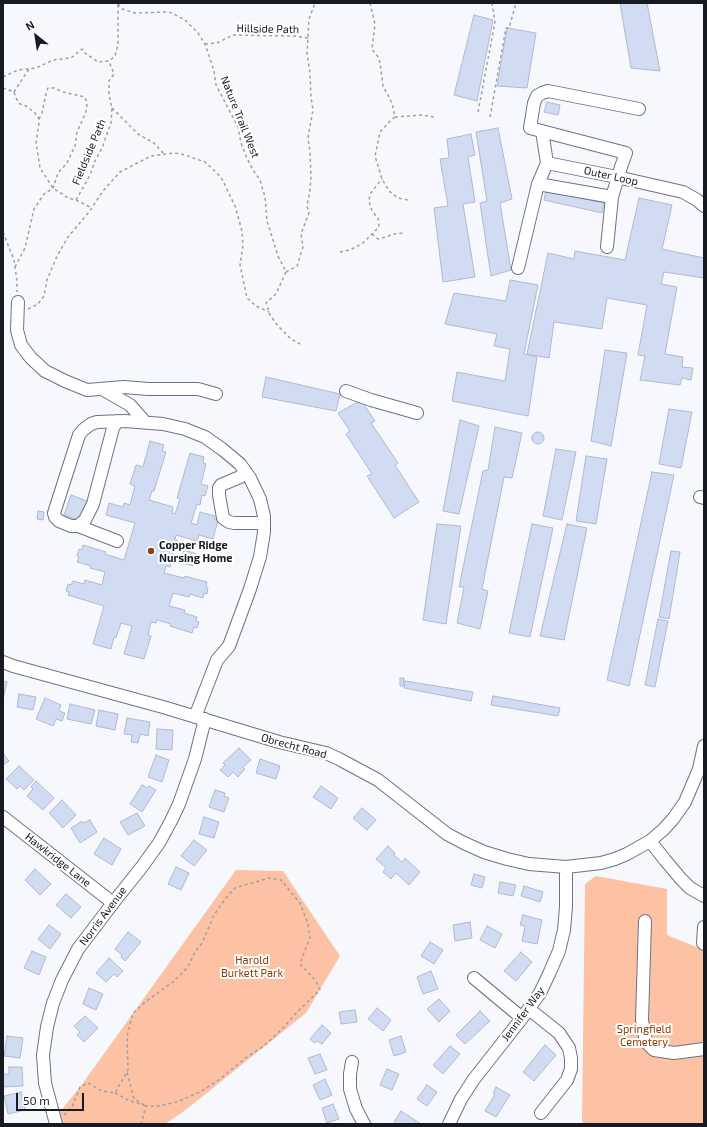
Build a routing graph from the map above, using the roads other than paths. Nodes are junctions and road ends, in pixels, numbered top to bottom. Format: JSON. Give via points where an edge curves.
{"nodes":[{"id":1,"x":639,"y":109,"type":"dead end"},
{"id":2,"x":536,"y":129,"type":"junction"},
{"id":3,"x":547,"y":163,"type":"junction"},
{"id":4,"x":617,"y":177,"type":"junction"},
{"id":5,"x":538,"y":184,"type":"junction"},
{"id":6,"x":612,"y":197,"type":"junction"},
{"id":7,"x":704,"y":206,"type":"edge"},
{"id":8,"x":607,"y":247,"type":"dead end"},
{"id":9,"x":518,"y":268,"type":"dead end"},
{"id":10,"x":17,"y":306,"type":"road end"},
{"id":11,"x":102,"y":389,"type":"junction"},
{"id":12,"x":346,"y":391,"type":"dead end"},
{"id":13,"x":216,"y":394,"type":"dead end"},
{"id":14,"x":417,"y":413,"type":"dead end"},
{"id":15,"x":117,"y":422,"type":"junction"},
{"id":16,"x":145,"y":422,"type":"junction"},
{"id":17,"x":245,"y":471,"type":"junction"},
{"id":18,"x":264,"y":523,"type":"junction"},
{"id":19,"x":78,"y":526,"type":"junction"},
{"id":20,"x":116,"y":541,"type":"dead end"},
{"id":21,"x":3,"y":662,"type":"edge"},
{"id":22,"x":200,"y":718,"type":"junction"},
{"id":23,"x":704,"y":746,"type":"edge"},
{"id":24,"x":3,"y":818,"type":"edge"},
{"id":25,"x":650,"y":841,"type":"junction"},
{"id":26,"x":566,"y":868,"type":"junction"},
{"id":27,"x":704,"y":896,"type":"edge"},
{"id":28,"x":113,"y":903,"type":"junction"},
{"id":29,"x":645,"y":921,"type":"dead end"},
{"id":30,"x":704,"y":927,"type":"edge"},
{"id":31,"x":704,"y":944,"type":"edge"},
{"id":32,"x":474,"y":978,"type":"dead end"},
{"id":33,"x":525,"y":1014,"type":"junction"},
{"id":34,"x":704,"y":1049,"type":"edge"},
{"id":35,"x":352,"y":1062,"type":"dead end"},
{"id":36,"x":541,"y":1112,"type":"dead end"},
{"id":37,"x":56,"y":1121,"type":"edge"},
{"id":38,"x":364,"y":1124,"type":"edge"},
{"id":39,"x":449,"y":1124,"type":"edge"}],
"edges":[{"from":1,"to":2,"type":"street","via":[[548,91],[537,96],[534,103]]},
{"from":2,"to":3,"type":"street"},
{"from":2,"to":4,"type":"street","via":[[626,153]]},
{"from":3,"to":4,"type":"street","name":"Outer Loop"},
{"from":3,"to":5,"type":"street"},
{"from":4,"to":6,"type":"street"},
{"from":4,"to":7,"type":"street","name":"Outer Loop","via":[[684,192]]},
{"from":5,"to":6,"type":"street"},
{"from":5,"to":9,"type":"street"},
{"from":6,"to":8,"type":"street"},
{"from":10,"to":11,"type":"street","via":[[17,330],[22,345],[45,371],[87,390]]},
{"from":11,"to":13,"type":"street","via":[[198,389]]},
{"from":11,"to":16,"type":"street","via":[[130,405]]},
{"from":12,"to":14,"type":"street"},
{"from":15,"to":16,"type":"street","name":"Norris Avenue"},
{"from":15,"to":19,"type":"street","via":[[113,428],[93,504],[85,520]]},
{"from":15,"to":19,"type":"street","name":"Norris Avenue","via":[[91,424],[79,436],[54,513],[59,521]]},
{"from":16,"to":17,"type":"street","name":"Norris Avenue","via":[[185,429],[205,437],[240,464]]},
{"from":17,"to":18,"type":"street","name":"Norris Avenue","via":[[260,499]]},
{"from":17,"to":18,"type":"street","via":[[240,477],[221,484],[219,488],[223,518],[234,523]]},
{"from":18,"to":22,"type":"street","name":"Norris Avenue","via":[[260,557],[246,600],[229,646],[217,660]]},
{"from":19,"to":20,"type":"street","name":"Norris Avenue"},
{"from":21,"to":22,"type":"street","name":"Obrecht Road"},
{"from":22,"to":26,"type":"street","name":"Obrecht Road","via":[[339,759],[378,780],[448,834],[484,852],[522,862]]},
{"from":22,"to":28,"type":"street","name":"Norris Avenue","via":[[195,759],[179,804],[141,868]]},
{"from":23,"to":25,"type":"street","name":"Obrecht Road","via":[[699,768],[685,802],[673,819]]},
{"from":24,"to":28,"type":"street","name":"Hawkridge Lane"},
{"from":25,"to":26,"type":"street","name":"Obrecht Road","via":[[615,859]]},
{"from":25,"to":27,"type":"street","via":[[681,880]]},
{"from":26,"to":33,"type":"street","name":"Jennifer Way","via":[[566,908],[559,951],[540,993]]},
{"from":28,"to":37,"type":"street","name":"Norris Avenue","via":[[78,949],[53,1003],[44,1056],[45,1083]]},
{"from":29,"to":34,"type":"street","via":[[642,1020],[646,1042],[654,1050],[674,1053]]},
{"from":30,"to":31,"type":"street"},
{"from":32,"to":33,"type":"street"},
{"from":33,"to":36,"type":"street","via":[[559,1033],[569,1048],[571,1058],[571,1069],[566,1080]]},
{"from":33,"to":39,"type":"street","name":"Jennifer Way","via":[[474,1079]]},
{"from":35,"to":38,"type":"street","via":[[350,1089]]}]}
